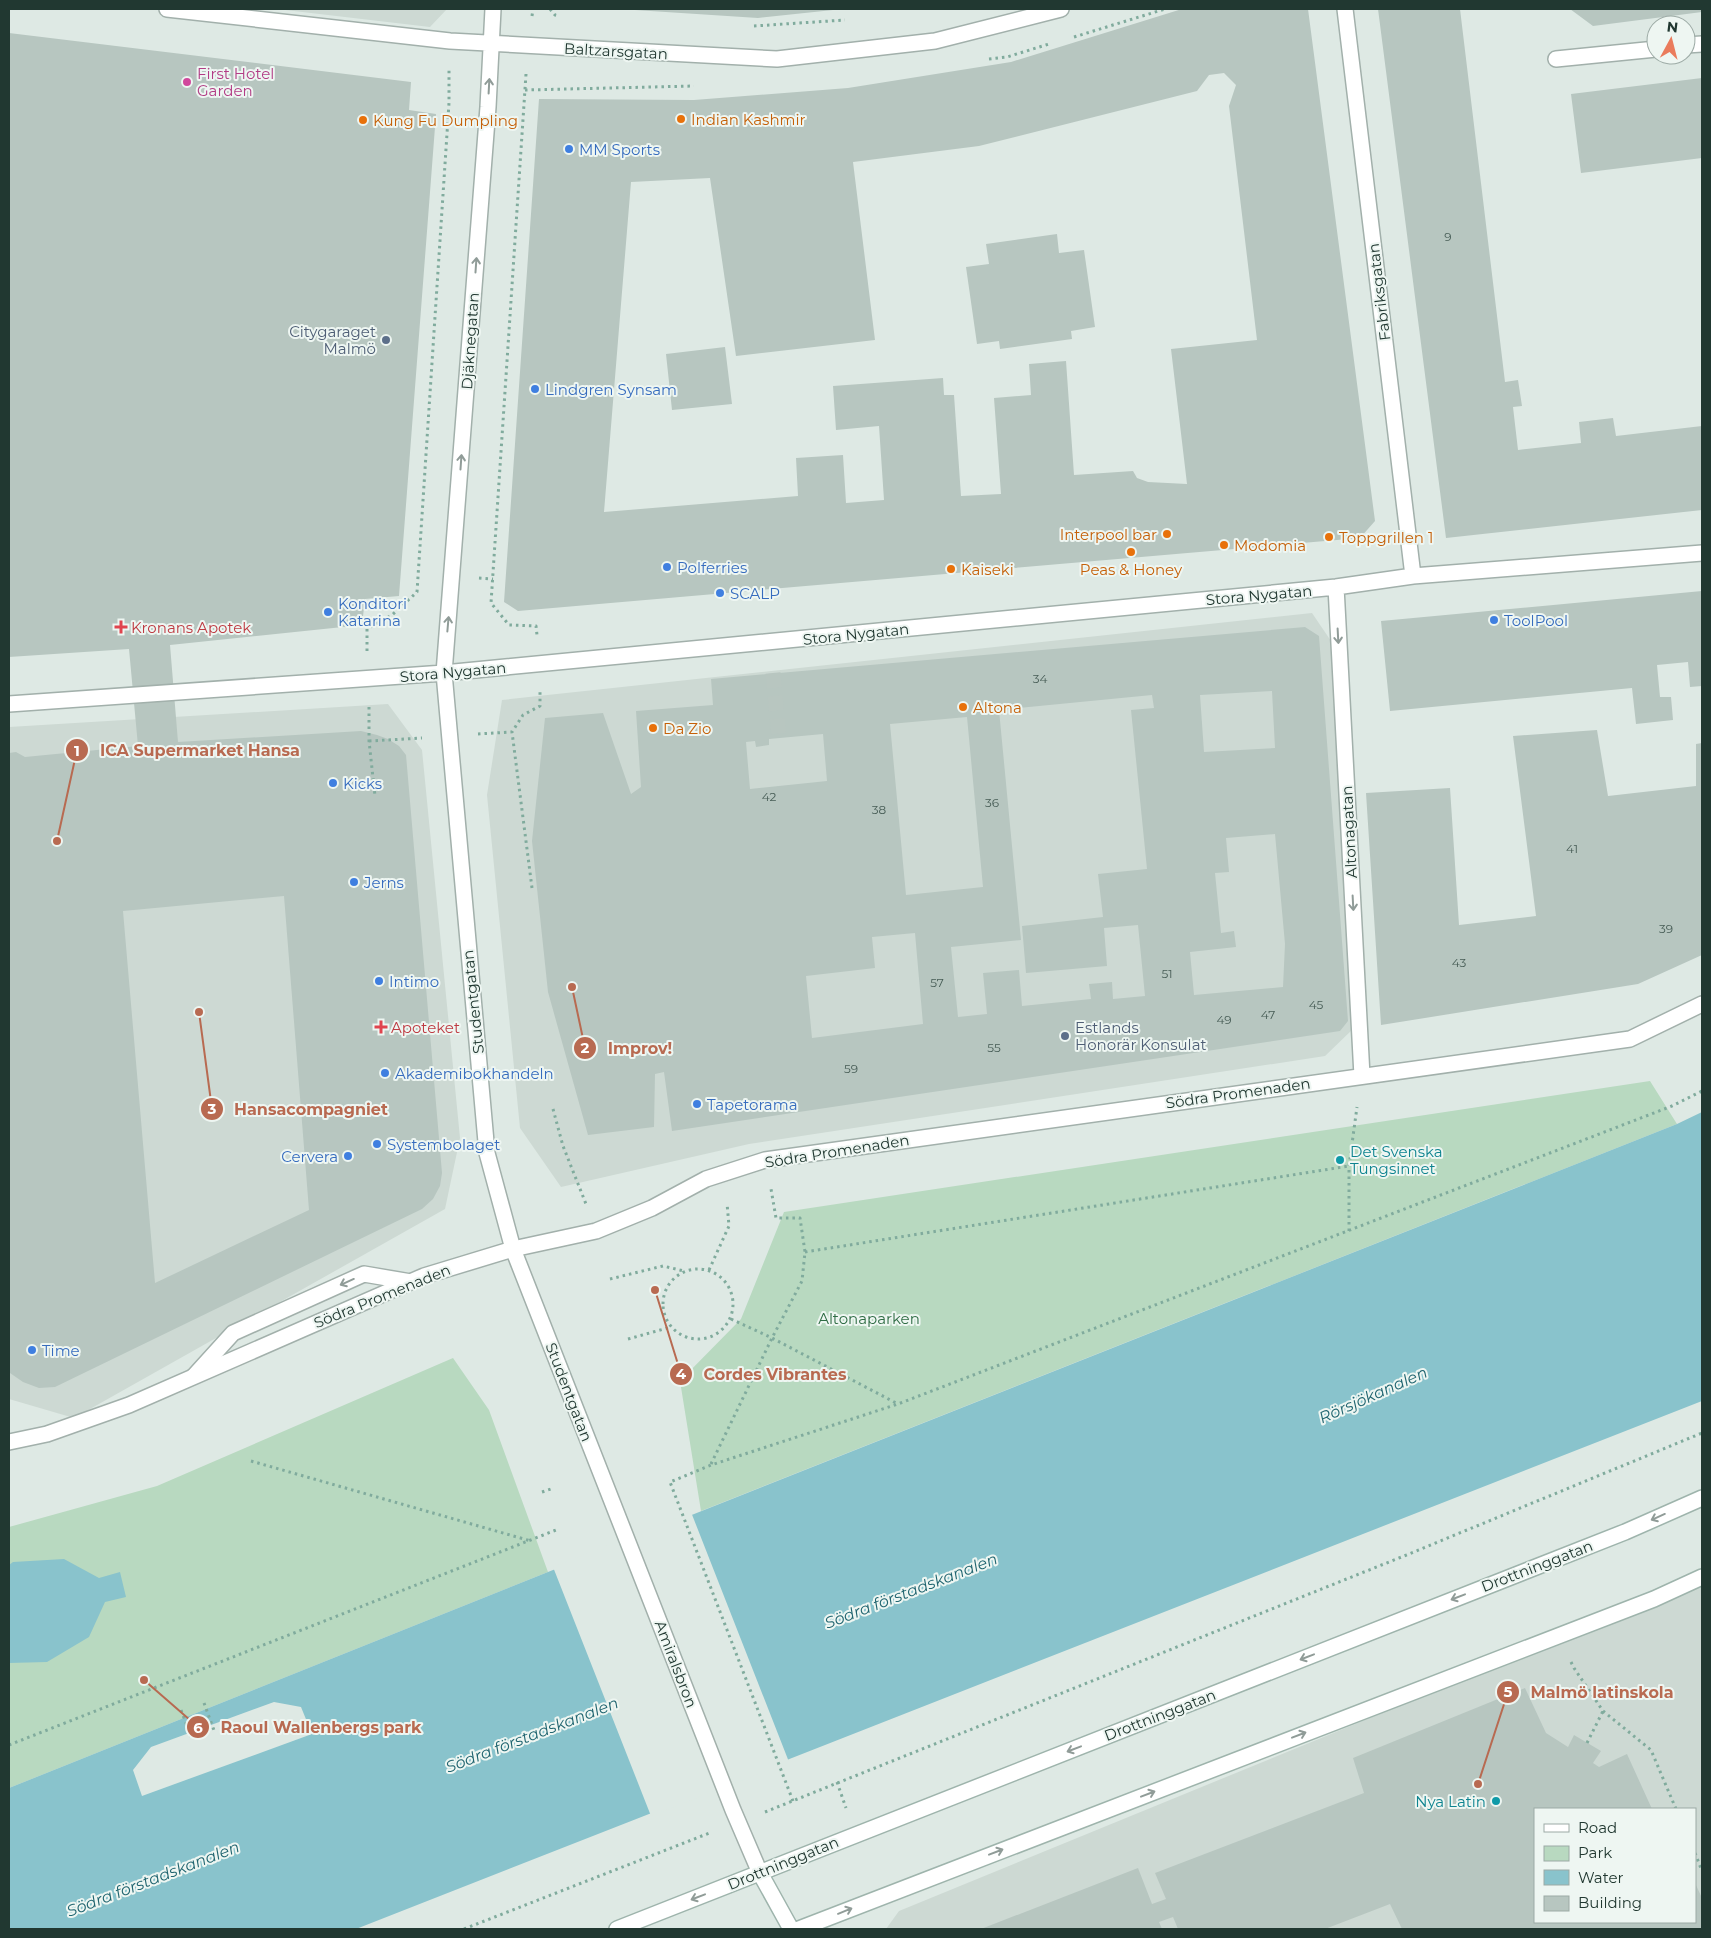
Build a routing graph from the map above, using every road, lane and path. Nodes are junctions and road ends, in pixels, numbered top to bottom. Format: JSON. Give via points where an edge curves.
{"nodes":[{"id":1,"x":167,"y":9,"type":"edge"},
{"id":2,"x":493,"y":9,"type":"edge"},
{"id":3,"x":533,"y":9,"type":"edge"},
{"id":4,"x":550,"y":9,"type":"edge"},
{"id":5,"x":1061,"y":9,"type":"edge"},
{"id":6,"x":1345,"y":9,"type":"edge"},
{"id":7,"x":565,"y":16,"type":"dead end"},
{"id":8,"x":853,"y":19,"type":"dead end"},
{"id":9,"x":746,"y":26,"type":"dead end"},
{"id":10,"x":450,"y":41,"type":"junction"},
{"id":11,"x":491,"y":43,"type":"junction"},
{"id":12,"x":528,"y":46,"type":"junction"},
{"id":13,"x":1646,"y":50,"type":"edge"},
{"id":14,"x":1556,"y":60,"type":"dead end"},
{"id":15,"x":1702,"y":553,"type":"edge"},
{"id":16,"x":1412,"y":576,"type":"junction"},
{"id":17,"x":1336,"y":587,"type":"junction"},
{"id":18,"x":539,"y":664,"type":"junction"},
{"id":19,"x":444,"y":673,"type":"junction"},
{"id":20,"x":368,"y":678,"type":"junction"},
{"id":21,"x":9,"y":704,"type":"edge"},
{"id":22,"x":375,"y":796,"type":"dead end"},
{"id":23,"x":532,"y":888,"type":"dead end"},
{"id":24,"x":1702,"y":1004,"type":"edge"},
{"id":25,"x":1362,"y":1076,"type":"junction"},
{"id":26,"x":1702,"y":1091,"type":"edge"},
{"id":27,"x":553,"y":1109,"type":"dead end"},
{"id":28,"x":765,"y":1160,"type":"junction"},
{"id":29,"x":1349,"y":1166,"type":"junction"},
{"id":30,"x":724,"y":1174,"type":"junction"},
{"id":31,"x":596,"y":1230,"type":"junction"},
{"id":32,"x":1349,"y":1231,"type":"junction"},
{"id":33,"x":513,"y":1249,"type":"junction"},
{"id":34,"x":806,"y":1252,"type":"junction"},
{"id":35,"x":709,"y":1270,"type":"junction"},
{"id":36,"x":684,"y":1272,"type":"junction"},
{"id":37,"x":610,"y":1279,"type":"dead end"},
{"id":38,"x":411,"y":1282,"type":"junction"},
{"id":39,"x":731,"y":1319,"type":"junction"},
{"id":40,"x":671,"y":1327,"type":"junction"},
{"id":41,"x":772,"y":1338,"type":"junction"},
{"id":42,"x":628,"y":1339,"type":"dead end"},
{"id":43,"x":194,"y":1376,"type":"junction"},
{"id":44,"x":898,"y":1404,"type":"junction"},
{"id":45,"x":1702,"y":1433,"type":"edge"},
{"id":46,"x":9,"y":1442,"type":"edge"},
{"id":47,"x":251,"y":1461,"type":"dead end"},
{"id":48,"x":711,"y":1465,"type":"junction"},
{"id":49,"x":554,"y":1488,"type":"dead end"},
{"id":50,"x":542,"y":1492,"type":"dead end"},
{"id":51,"x":1702,"y":1498,"type":"edge"},
{"id":52,"x":619,"y":1519,"type":"joint"},
{"id":53,"x":556,"y":1530,"type":"dead end"},
{"id":54,"x":531,"y":1541,"type":"junction"},
{"id":55,"x":1702,"y":1577,"type":"edge"},
{"id":56,"x":1570,"y":1659,"type":"dead end"},
{"id":57,"x":204,"y":1703,"type":"dead end"},
{"id":58,"x":181,"y":1710,"type":"dead end"},
{"id":59,"x":1603,"y":1711,"type":"junction"},
{"id":60,"x":215,"y":1733,"type":"dead end"},
{"id":61,"x":192,"y":1739,"type":"dead end"},
{"id":62,"x":1587,"y":1743,"type":"dead end"},
{"id":63,"x":9,"y":1745,"type":"edge"},
{"id":64,"x":792,"y":1801,"type":"junction"},
{"id":65,"x":1676,"y":1808,"type":"edge"},
{"id":66,"x":736,"y":1816,"type":"junction"},
{"id":67,"x":1696,"y":1856,"type":"edge"},
{"id":68,"x":1702,"y":1871,"type":"edge"},
{"id":69,"x":760,"y":1873,"type":"junction"},
{"id":70,"x":464,"y":1929,"type":"edge"},
{"id":71,"x":617,"y":1929,"type":"edge"},
{"id":72,"x":791,"y":1929,"type":"edge"},
{"id":73,"x":800,"y":1929,"type":"edge"}],
"edges":[{"from":1,"to":10,"type":"street","name":"Baltzarsgatan"},
{"from":2,"to":11,"type":"street","name":"Djäknegatan"},
{"from":3,"to":12,"type":"path"},
{"from":4,"to":7,"type":"path","via":[[555,15]]},
{"from":5,"to":12,"type":"street","name":"Baltzarsgatan","via":[[935,41],[777,59]]},
{"from":6,"to":16,"type":"street","name":"Fabriksgatan"},
{"from":8,"to":9,"type":"path"},
{"from":10,"to":11,"type":"street","name":"Baltzarsgatan"},
{"from":10,"to":20,"type":"path","via":[[449,103],[417,592],[392,616],[367,629]]},
{"from":11,"to":12,"type":"street","name":"Baltzarsgatan"},
{"from":19,"to":11,"type":"street","name":"Djäknegatan","one_way":true},
{"from":12,"to":18,"type":"path","via":[[491,603],[509,624],[536,626]]},
{"from":13,"to":14,"type":"street"},
{"from":15,"to":16,"type":"street","name":"Stora Nygatan"},
{"from":16,"to":17,"type":"street","name":"Stora Nygatan"},
{"from":17,"to":18,"type":"street","name":"Stora Nygatan"},
{"from":17,"to":25,"type":"street","name":"Altonagatan","one_way":true},
{"from":18,"to":19,"type":"street","name":"Stora Nygatan"},
{"from":18,"to":23,"type":"path","via":[[540,706],[523,715],[512,732]]},
{"from":19,"to":20,"type":"street","name":"Stora Nygatan"},
{"from":19,"to":33,"type":"street","name":"Studentgatan","via":[[487,1152]]},
{"from":20,"to":21,"type":"street","name":"Stora Nygatan"},
{"from":20,"to":22,"type":"path","via":[[369,741]]},
{"from":24,"to":25,"type":"street","name":"Södra Promenaden","via":[[1630,1039]]},
{"from":25,"to":28,"type":"street","name":"Södra Promenaden"},
{"from":25,"to":29,"type":"path"},
{"from":26,"to":32,"type":"path","via":[[1672,1106]]},
{"from":27,"to":31,"type":"path","via":[[563,1146]]},
{"from":28,"to":30,"type":"street","name":"Södra Promenaden"},
{"from":28,"to":34,"type":"path","via":[[776,1218],[800,1218]]},
{"from":29,"to":32,"type":"path"},
{"from":29,"to":34,"type":"path"},
{"from":30,"to":31,"type":"street","name":"Södra Promenaden","via":[[706,1179],[652,1208]]},
{"from":30,"to":35,"type":"path","via":[[730,1226]]},
{"from":31,"to":33,"type":"street","name":"Södra Promenaden"},
{"from":32,"to":44,"type":"path"},
{"from":33,"to":38,"type":"street","name":"Södra Promenaden"},
{"from":33,"to":52,"type":"street","name":"Studentgatan"},
{"from":34,"to":41,"type":"path","via":[[802,1281]]},
{"from":35,"to":36,"type":"path"},
{"from":35,"to":39,"type":"path","via":[[720,1275],[733,1295]]},
{"from":36,"to":37,"type":"path","via":[[663,1266]]},
{"from":36,"to":40,"type":"path","via":[[675,1277],[664,1296],[663,1307]]},
{"from":38,"to":43,"type":"street","name":"Södra Promenaden"},
{"from":38,"to":43,"type":"street","one_way":true,"via":[[364,1274],[233,1333]]},
{"from":39,"to":40,"type":"path","via":[[714,1336],[703,1339],[692,1339]]},
{"from":39,"to":41,"type":"path"},
{"from":40,"to":42,"type":"path"},
{"from":41,"to":44,"type":"path"},
{"from":41,"to":48,"type":"path"},
{"from":43,"to":46,"type":"street","name":"Södra Promenaden","via":[[47,1434]]},
{"from":44,"to":48,"type":"path"},
{"from":45,"to":64,"type":"path","via":[[1413,1553]]},
{"from":47,"to":54,"type":"path"},
{"from":48,"to":64,"type":"path","via":[[670,1482]]},
{"from":49,"to":50,"type":"path"},
{"from":51,"to":69,"type":"street","name":"Drottninggatan","one_way":true,"via":[[1625,1532]]},
{"from":52,"to":66,"type":"street","name":"Amiralsbron"},
{"from":53,"to":54,"type":"path"},
{"from":54,"to":63,"type":"path"},
{"from":73,"to":55,"type":"street","one_way":true},
{"from":56,"to":59,"type":"path"},
{"from":57,"to":60,"type":"path"},
{"from":58,"to":61,"type":"path"},
{"from":59,"to":62,"type":"path"},
{"from":59,"to":65,"type":"path","via":[[1651,1750]]},
{"from":64,"to":66,"type":"path"},
{"from":66,"to":69,"type":"street","name":"Amiralsbron"},
{"from":66,"to":70,"type":"path"},
{"from":67,"to":68,"type":"path"},
{"from":69,"to":71,"type":"street","name":"Drottninggatan","one_way":true},
{"from":69,"to":72,"type":"street","name":"Amiralsbron"}]}
